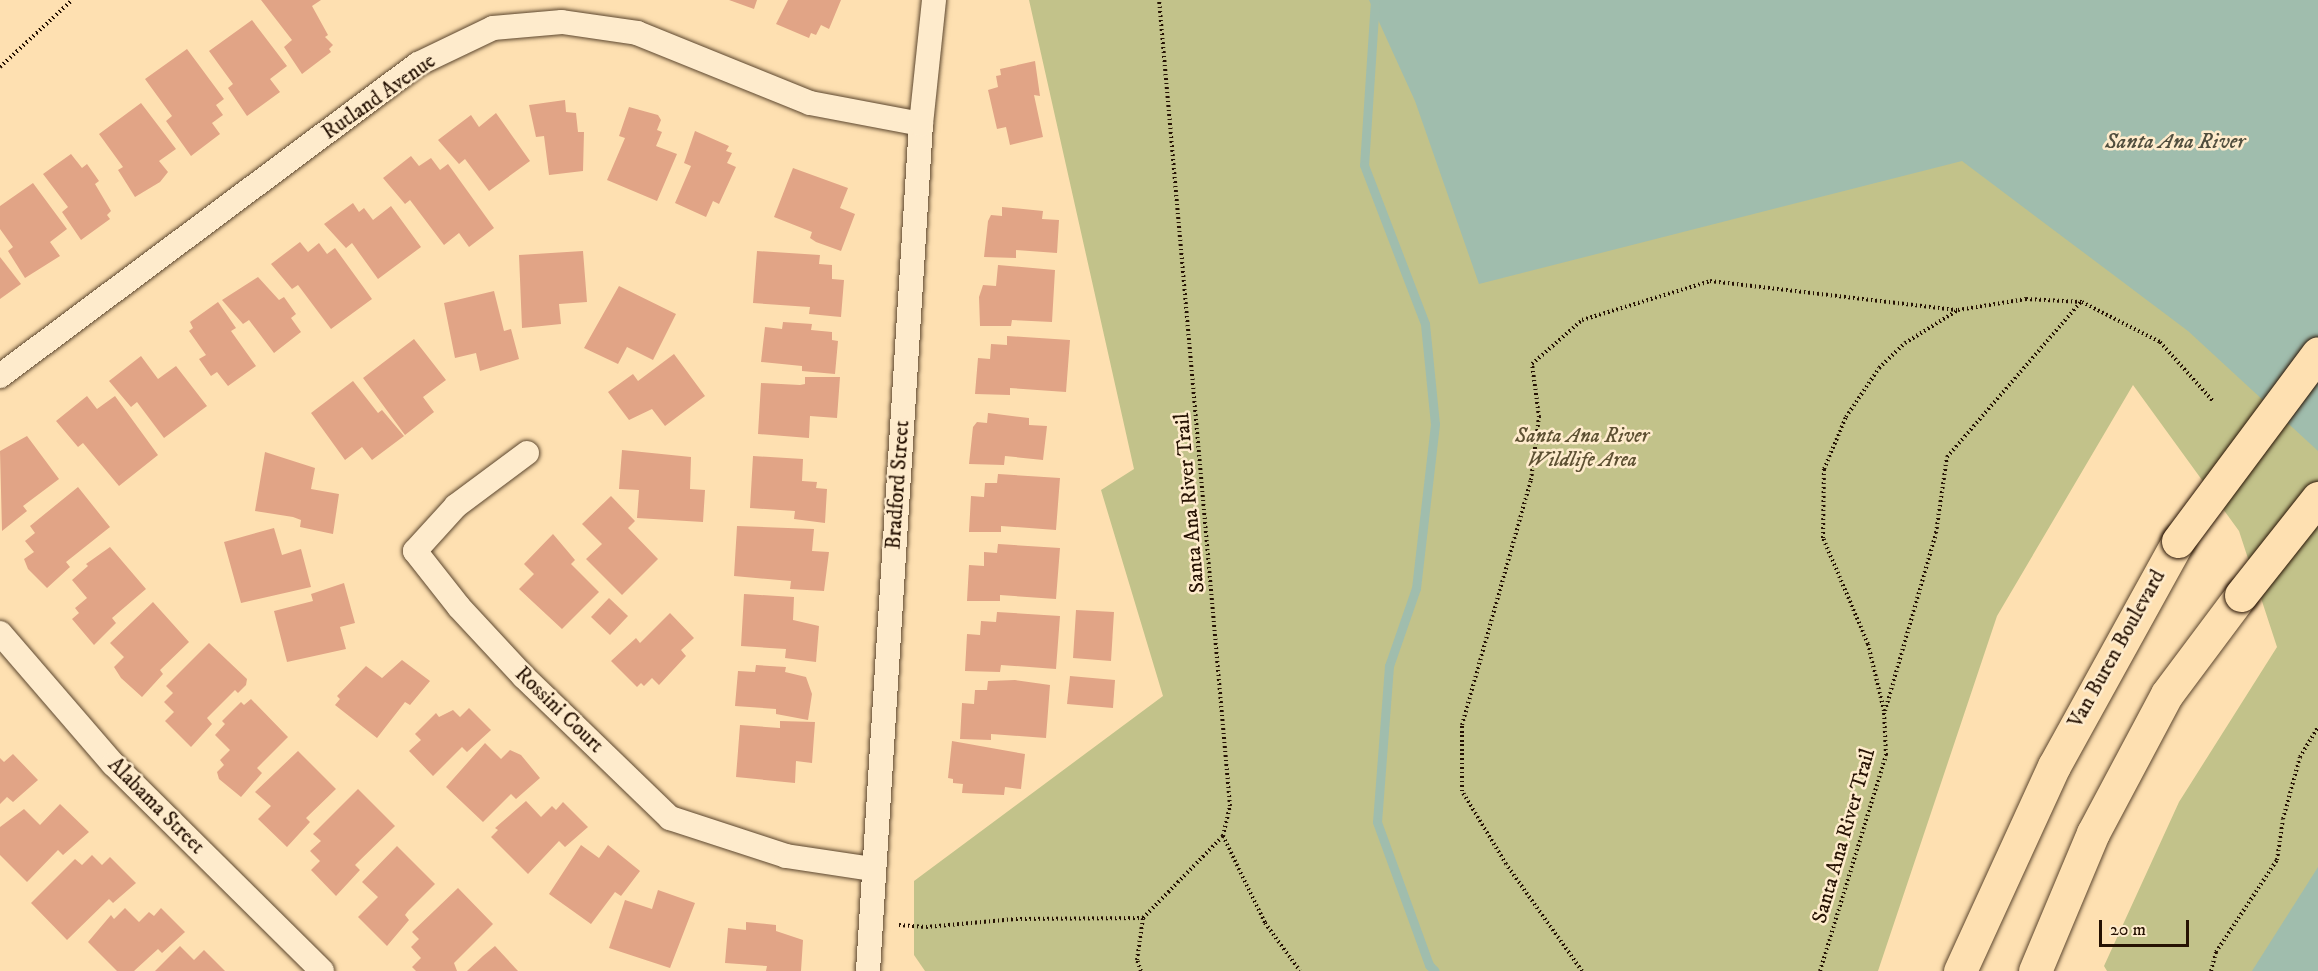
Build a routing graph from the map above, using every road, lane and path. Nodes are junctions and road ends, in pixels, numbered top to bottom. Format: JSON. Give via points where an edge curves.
{"nodes":[{"id":1,"x":72,"y":0,"type":"edge"},
{"id":2,"x":934,"y":0,"type":"edge"},
{"id":3,"x":1159,"y":0,"type":"edge"},
{"id":4,"x":0,"y":67,"type":"edge"},
{"id":5,"x":921,"y":124,"type":"junction"},
{"id":6,"x":2082,"y":302,"type":"junction"},
{"id":7,"x":1958,"y":310,"type":"junction"},
{"id":8,"x":2318,"y":353,"type":"edge"},
{"id":9,"x":0,"y":376,"type":"edge"},
{"id":10,"x":2213,"y":401,"type":"dead end"},
{"id":11,"x":527,"y":453,"type":"dead end"},
{"id":12,"x":2318,"y":498,"type":"edge"},
{"id":13,"x":0,"y":633,"type":"edge"},
{"id":14,"x":1884,"y":711,"type":"junction"},
{"id":15,"x":2318,"y":727,"type":"edge"},
{"id":16,"x":1223,"y":836,"type":"junction"},
{"id":17,"x":873,"y":869,"type":"junction"},
{"id":18,"x":1143,"y":918,"type":"junction"},
{"id":19,"x":871,"y":923,"type":"junction"},
{"id":20,"x":322,"y":971,"type":"edge"},
{"id":21,"x":868,"y":971,"type":"edge"},
{"id":22,"x":1141,"y":971,"type":"edge"},
{"id":23,"x":1300,"y":971,"type":"edge"},
{"id":24,"x":1582,"y":971,"type":"edge"},
{"id":25,"x":1820,"y":971,"type":"edge"},
{"id":26,"x":1960,"y":971,"type":"edge"},
{"id":27,"x":2035,"y":971,"type":"edge"},
{"id":28,"x":2211,"y":971,"type":"edge"}],
"edges":[{"from":1,"to":4,"type":"path"},
{"from":2,"to":5,"type":"street","name":"Bradford Street"},
{"from":3,"to":16,"type":"path","name":"Santa Ana River Trail","via":[[1230,806]]},
{"from":5,"to":9,"type":"street","name":"Rutland Avenue","via":[[810,103],[637,33],[562,22],[493,28],[418,64]]},
{"from":5,"to":17,"type":"street","name":"Bradford Street"},
{"from":6,"to":7,"type":"path","name":"Santa Ana River Trail","via":[[2026,299]]},
{"from":6,"to":10,"type":"path","name":"Santa Ana River Trail","via":[[2160,342]]},
{"from":6,"to":14,"type":"path","via":[[1947,457],[1935,532]]},
{"from":7,"to":14,"type":"path","name":"Santa Ana River Trail","via":[[1905,343],[1879,368],[1846,417],[1824,469],[1822,538],[1868,644]]},
{"from":7,"to":24,"type":"path","via":[[1710,281],[1582,320],[1532,364],[1539,417],[1531,480],[1462,725],[1462,790],[1506,864]]},
{"from":8,"to":26,"type":"main road","name":"Van Buren Boulevard","bridge":true,"via":[[2178,542],[2054,766]]},
{"from":11,"to":17,"type":"street","name":"Rossini Court","via":[[456,506],[415,551],[459,607],[524,677],[670,818],[786,856]]},
{"from":12,"to":27,"type":"main road","bridge":true,"via":[[2167,694],[2093,833]]},
{"from":13,"to":20,"type":"street","name":"Alabama Street","via":[[113,764]]},
{"from":14,"to":25,"type":"path","name":"Santa Ana River Trail","via":[[1886,755]]},
{"from":15,"to":28,"type":"path","via":[[2300,757],[2283,819],[2277,860],[2216,952]]},
{"from":16,"to":18,"type":"path"},
{"from":16,"to":23,"type":"path","via":[[1265,923]]},
{"from":17,"to":19,"type":"street","name":"Bradford Street"},
{"from":18,"to":19,"type":"path","via":[[1017,919],[926,927]]},
{"from":18,"to":22,"type":"path","via":[[1137,960]]},
{"from":19,"to":21,"type":"street","name":"Bradford Street"}]}
